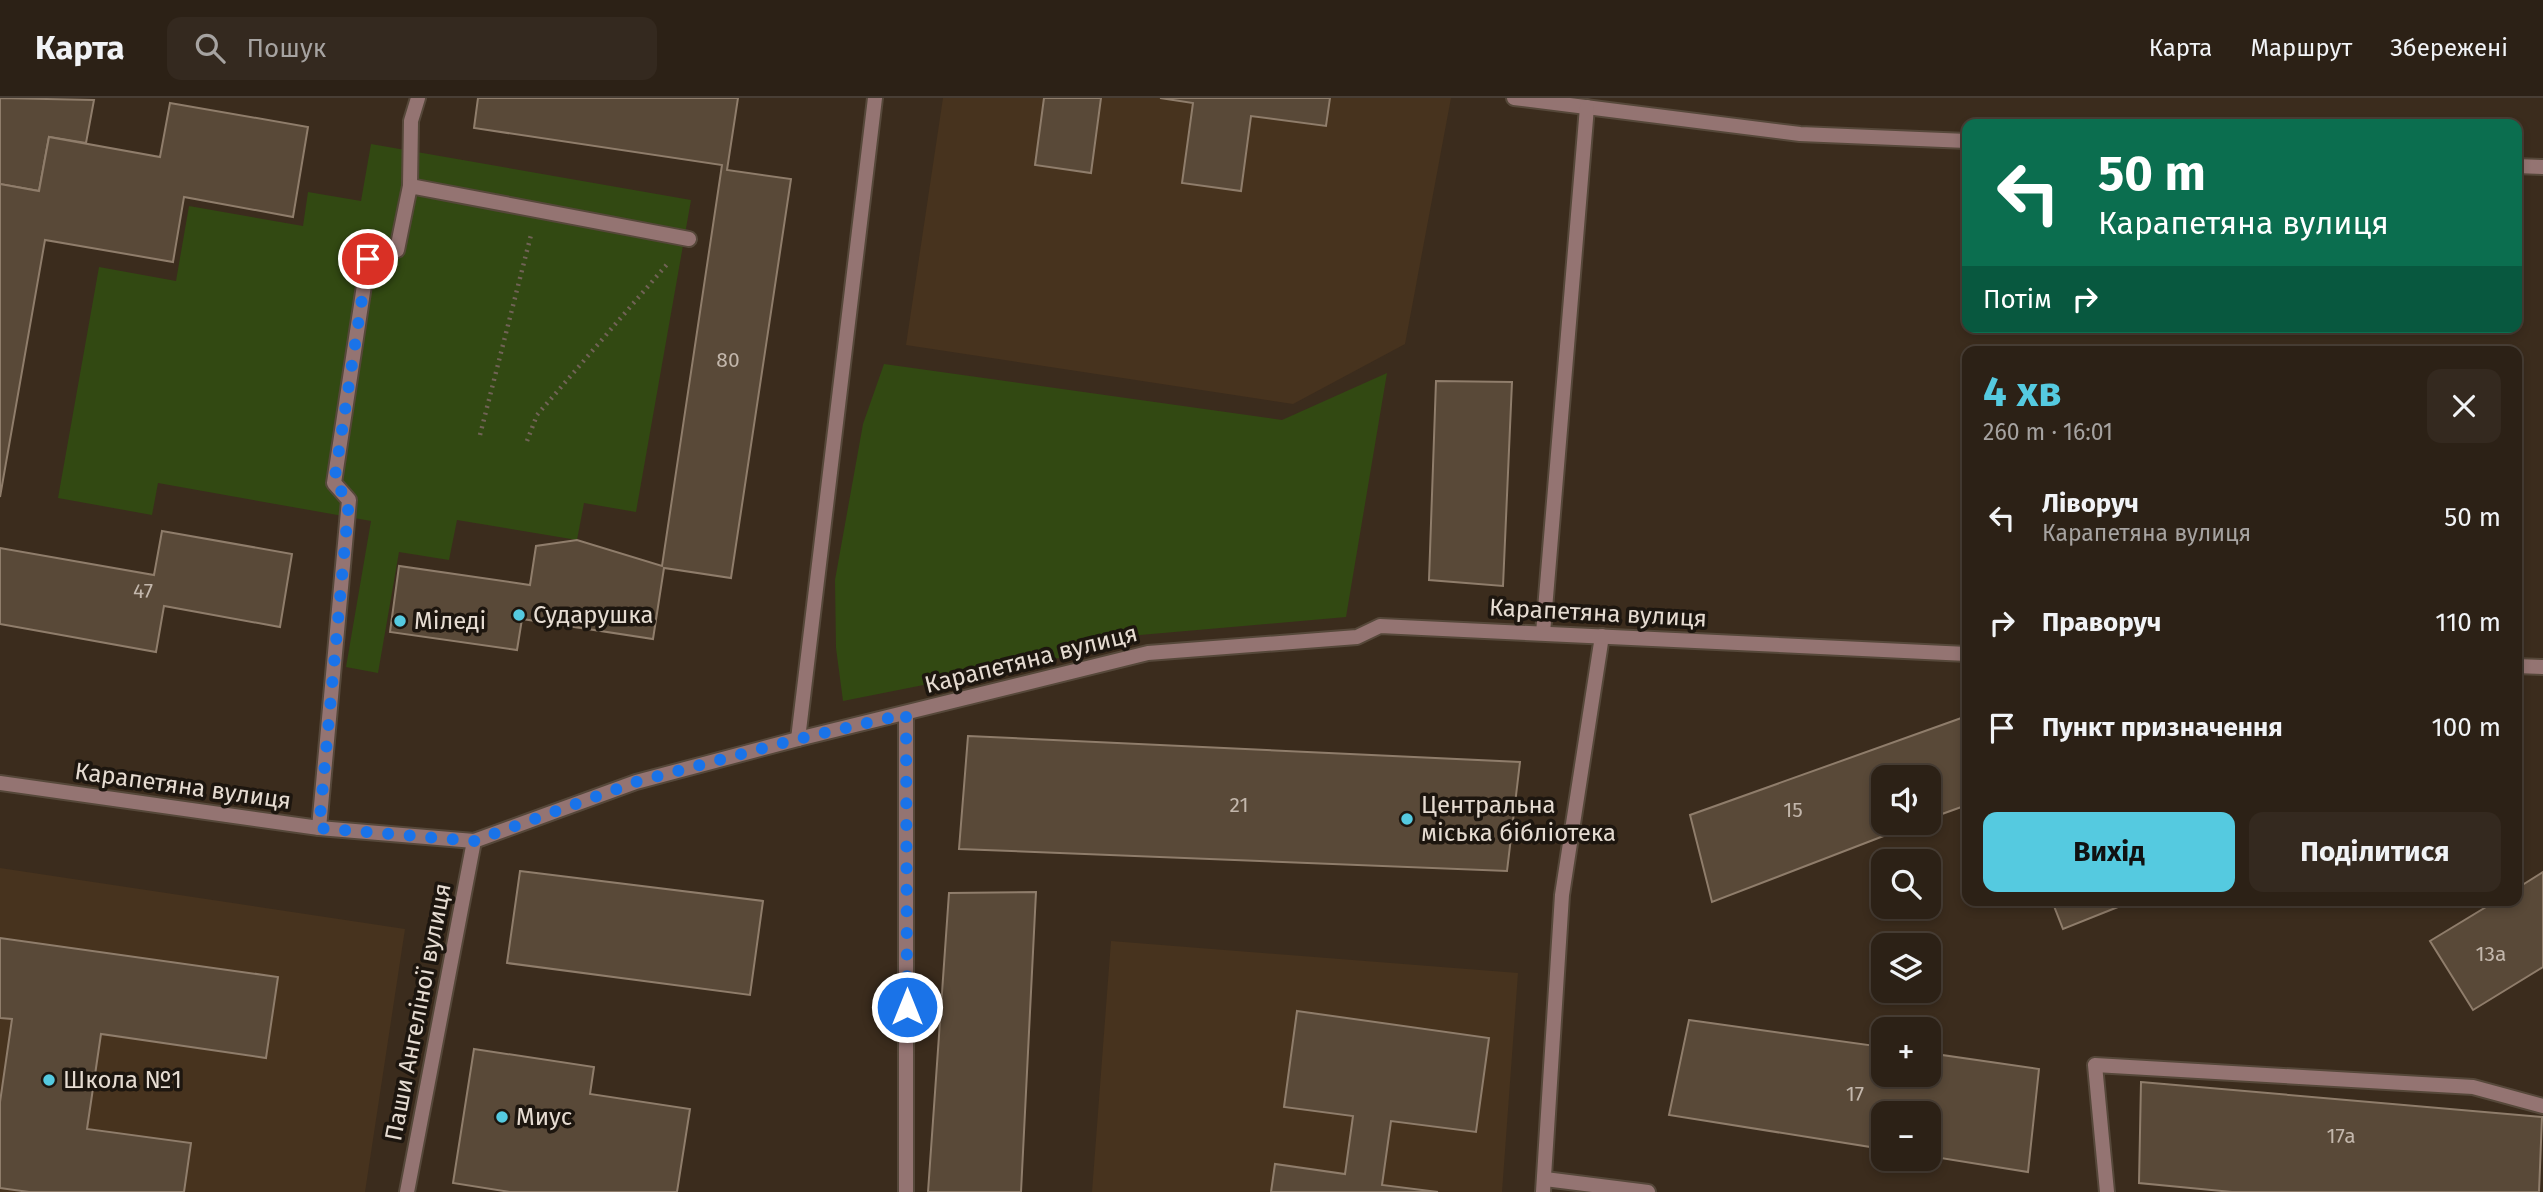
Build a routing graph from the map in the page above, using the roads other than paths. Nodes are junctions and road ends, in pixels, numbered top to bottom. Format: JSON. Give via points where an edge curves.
{"nodes":[{"id":1,"x":418,"y":98,"type":"edge"},
{"id":2,"x":875,"y":98,"type":"edge"},
{"id":3,"x":1514,"y":98,"type":"edge"},
{"id":4,"x":1587,"y":107,"type":"junction"},
{"id":5,"x":1962,"y":142,"type":"edge"},
{"id":6,"x":2522,"y":166,"type":"edge"},
{"id":7,"x":2543,"y":167,"type":"edge"},
{"id":8,"x":410,"y":186,"type":"junction"},
{"id":9,"x":689,"y":239,"type":"road end"},
{"id":10,"x":1543,"y":634,"type":"junction"},
{"id":11,"x":1602,"y":636,"type":"junction"},
{"id":12,"x":1962,"y":654,"type":"edge"},
{"id":13,"x":2522,"y":666,"type":"edge"},
{"id":14,"x":2543,"y":667,"type":"edge"},
{"id":15,"x":906,"y":714,"type":"junction"},
{"id":16,"x":798,"y":739,"type":"junction"},
{"id":17,"x":0,"y":783,"type":"edge"},
{"id":18,"x":319,"y":828,"type":"junction"},
{"id":19,"x":474,"y":841,"type":"junction"},
{"id":20,"x":2543,"y":1106,"type":"edge"},
{"id":21,"x":1544,"y":1185,"type":"edge"},
{"id":22,"x":407,"y":1192,"type":"edge"},
{"id":23,"x":906,"y":1192,"type":"edge"},
{"id":24,"x":1648,"y":1192,"type":"edge"},
{"id":25,"x":2107,"y":1192,"type":"edge"}],
"edges":[{"from":1,"to":8,"type":"street","via":[[411,121]]},
{"from":2,"to":16,"type":"street"},
{"from":3,"to":4,"type":"street"},
{"from":4,"to":5,"type":"street","via":[[1800,134]]},
{"from":4,"to":10,"type":"street"},
{"from":6,"to":7,"type":"street"},
{"from":8,"to":9,"type":"street"},
{"from":8,"to":18,"type":"street","via":[[397,250],[368,259],[334,483],[349,500]]},
{"from":10,"to":11,"type":"street","name":"Карапетяна вулиця"},
{"from":10,"to":15,"type":"street","name":"Карапетяна вулиця","via":[[1380,626],[1357,637],[1148,653]]},
{"from":11,"to":12,"type":"street","name":"Карапетяна вулиця"},
{"from":11,"to":21,"type":"street","via":[[1562,895]]},
{"from":13,"to":14,"type":"street"},
{"from":15,"to":16,"type":"street","name":"Карапетяна вулиця"},
{"from":15,"to":23,"type":"street"},
{"from":16,"to":19,"type":"street","name":"Карапетяна вулиця","via":[[636,782]]},
{"from":17,"to":18,"type":"street","name":"Карапетяна вулиця"},
{"from":18,"to":19,"type":"street","name":"Карапетяна вулиця"},
{"from":19,"to":22,"type":"street","name":"Паши Ангеліної вулиця"},
{"from":20,"to":25,"type":"street","via":[[2473,1087],[2095,1065]]},
{"from":21,"to":24,"type":"street"}]}
